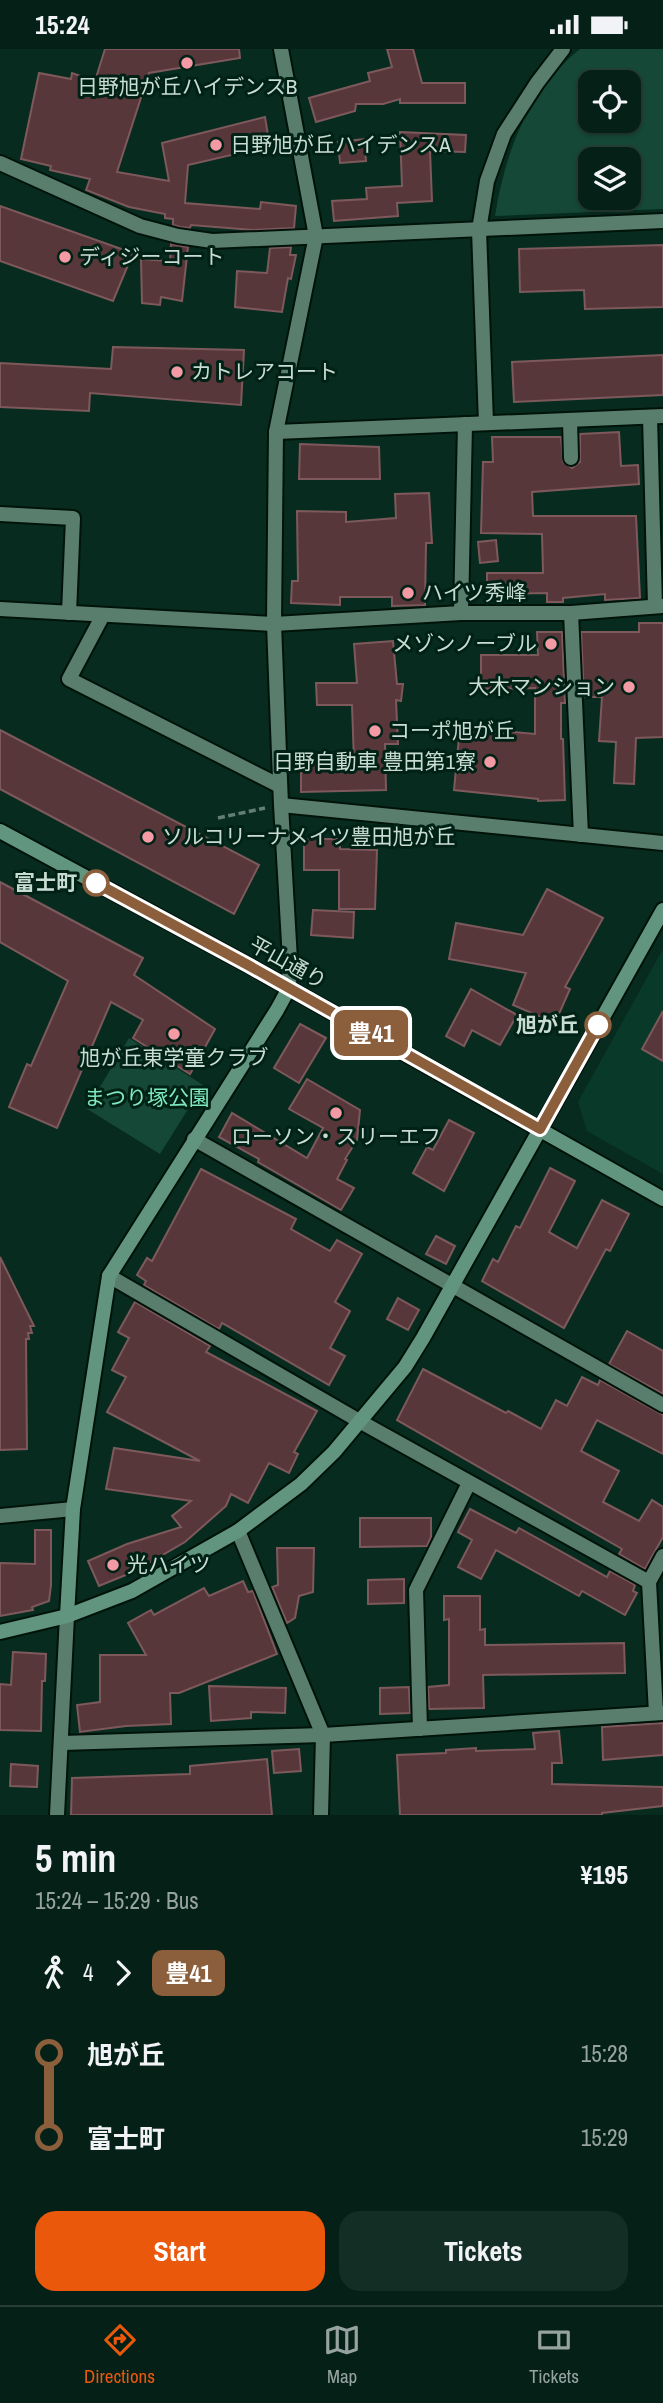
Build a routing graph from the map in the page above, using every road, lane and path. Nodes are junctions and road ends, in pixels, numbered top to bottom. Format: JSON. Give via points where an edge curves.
{"nodes":[{"id":1,"x":281,"y":49,"type":"edge"},
{"id":2,"x":563,"y":49,"type":"edge"},
{"id":3,"x":0,"y":163,"type":"edge"},
{"id":4,"x":663,"y":221,"type":"edge"},
{"id":5,"x":479,"y":230,"type":"junction"},
{"id":6,"x":316,"y":236,"type":"junction"},
{"id":7,"x":657,"y":416,"type":"edge"},
{"id":8,"x":570,"y":420,"type":"junction"},
{"id":9,"x":486,"y":423,"type":"junction"},
{"id":10,"x":466,"y":424,"type":"junction"},
{"id":11,"x":276,"y":432,"type":"junction"},
{"id":12,"x":571,"y":458,"type":"dead end"},
{"id":13,"x":0,"y":514,"type":"edge"},
{"id":14,"x":659,"y":606,"type":"edge"},
{"id":15,"x":0,"y":609,"type":"edge"},
{"id":16,"x":69,"y":613,"type":"junction"},
{"id":17,"x":461,"y":613,"type":"junction"},
{"id":18,"x":571,"y":613,"type":"junction"},
{"id":19,"x":103,"y":615,"type":"junction"},
{"id":20,"x":274,"y":624,"type":"junction"},
{"id":21,"x":280,"y":786,"type":"junction"},
{"id":22,"x":281,"y":805,"type":"junction"},
{"id":23,"x":218,"y":818,"type":"dead end"},
{"id":24,"x":0,"y":831,"type":"edge"},
{"id":25,"x":581,"y":835,"type":"junction"},
{"id":26,"x":663,"y":843,"type":"edge"},
{"id":27,"x":663,"y":910,"type":"edge"},
{"id":28,"x":289,"y":988,"type":"junction"},
{"id":29,"x":540,"y":1129,"type":"junction"},
{"id":30,"x":194,"y":1139,"type":"junction"},
{"id":31,"x":663,"y":1199,"type":"edge"},
{"id":32,"x":109,"y":1276,"type":"junction"},
{"id":33,"x":452,"y":1286,"type":"junction"},
{"id":34,"x":663,"y":1405,"type":"edge"},
{"id":35,"x":360,"y":1422,"type":"junction"},
{"id":36,"x":469,"y":1483,"type":"junction"},
{"id":37,"x":73,"y":1509,"type":"junction"},
{"id":38,"x":0,"y":1516,"type":"edge"},
{"id":39,"x":238,"y":1531,"type":"junction"},
{"id":40,"x":663,"y":1556,"type":"edge"},
{"id":41,"x":649,"y":1582,"type":"junction"},
{"id":42,"x":67,"y":1616,"type":"junction"},
{"id":43,"x":0,"y":1632,"type":"edge"},
{"id":44,"x":659,"y":1713,"type":"edge"},
{"id":45,"x":420,"y":1729,"type":"junction"},
{"id":46,"x":323,"y":1735,"type":"junction"},
{"id":47,"x":62,"y":1743,"type":"junction"},
{"id":48,"x":57,"y":1815,"type":"edge"},
{"id":49,"x":321,"y":1815,"type":"edge"}],
"edges":[{"from":1,"to":6,"type":"street"},
{"from":2,"to":5,"type":"street","via":[[504,134],[487,181]]},
{"from":3,"to":6,"type":"street","via":[[140,226],[178,236],[212,241]]},
{"from":4,"to":5,"type":"street"},
{"from":5,"to":6,"type":"street"},
{"from":5,"to":9,"type":"street"},
{"from":6,"to":11,"type":"street"},
{"from":7,"to":8,"type":"street"},
{"from":7,"to":14,"type":"street"},
{"from":8,"to":9,"type":"street"},
{"from":8,"to":12,"type":"street"},
{"from":9,"to":10,"type":"street"},
{"from":10,"to":11,"type":"street"},
{"from":10,"to":17,"type":"street"},
{"from":11,"to":20,"type":"street"},
{"from":13,"to":16,"type":"street","via":[[73,518]]},
{"from":14,"to":18,"type":"street"},
{"from":15,"to":16,"type":"street"},
{"from":16,"to":19,"type":"street"},
{"from":17,"to":18,"type":"street"},
{"from":17,"to":20,"type":"street"},
{"from":18,"to":25,"type":"street"},
{"from":19,"to":20,"type":"street"},
{"from":19,"to":21,"type":"street","via":[[69,679]]},
{"from":20,"to":21,"type":"street"},
{"from":21,"to":22,"type":"street"},
{"from":22,"to":23,"type":"path"},
{"from":22,"to":25,"type":"street"},
{"from":22,"to":28,"type":"street"},
{"from":24,"to":28,"type":"street","name":"平山通り"},
{"from":25,"to":26,"type":"street"},
{"from":27,"to":29,"type":"street"},
{"from":28,"to":29,"type":"street","name":"平山通り"},
{"from":28,"to":30,"type":"street"},
{"from":29,"to":31,"type":"street","name":"平山通り"},
{"from":29,"to":33,"type":"street"},
{"from":30,"to":32,"type":"street"},
{"from":30,"to":33,"type":"street"},
{"from":32,"to":35,"type":"street"},
{"from":32,"to":37,"type":"street"},
{"from":33,"to":34,"type":"street"},
{"from":33,"to":35,"type":"street","via":[[405,1367]]},
{"from":35,"to":36,"type":"street"},
{"from":35,"to":39,"type":"street","via":[[302,1484]]},
{"from":36,"to":41,"type":"street"},
{"from":36,"to":45,"type":"street","via":[[416,1590]]},
{"from":37,"to":38,"type":"street"},
{"from":37,"to":42,"type":"street"},
{"from":39,"to":42,"type":"street","via":[[132,1591]]},
{"from":39,"to":46,"type":"street"},
{"from":40,"to":41,"type":"street"},
{"from":41,"to":44,"type":"street"},
{"from":42,"to":43,"type":"street"},
{"from":42,"to":47,"type":"street"},
{"from":44,"to":45,"type":"street"},
{"from":45,"to":46,"type":"street"},
{"from":46,"to":47,"type":"street"},
{"from":46,"to":49,"type":"street"},
{"from":47,"to":48,"type":"street"}]}
